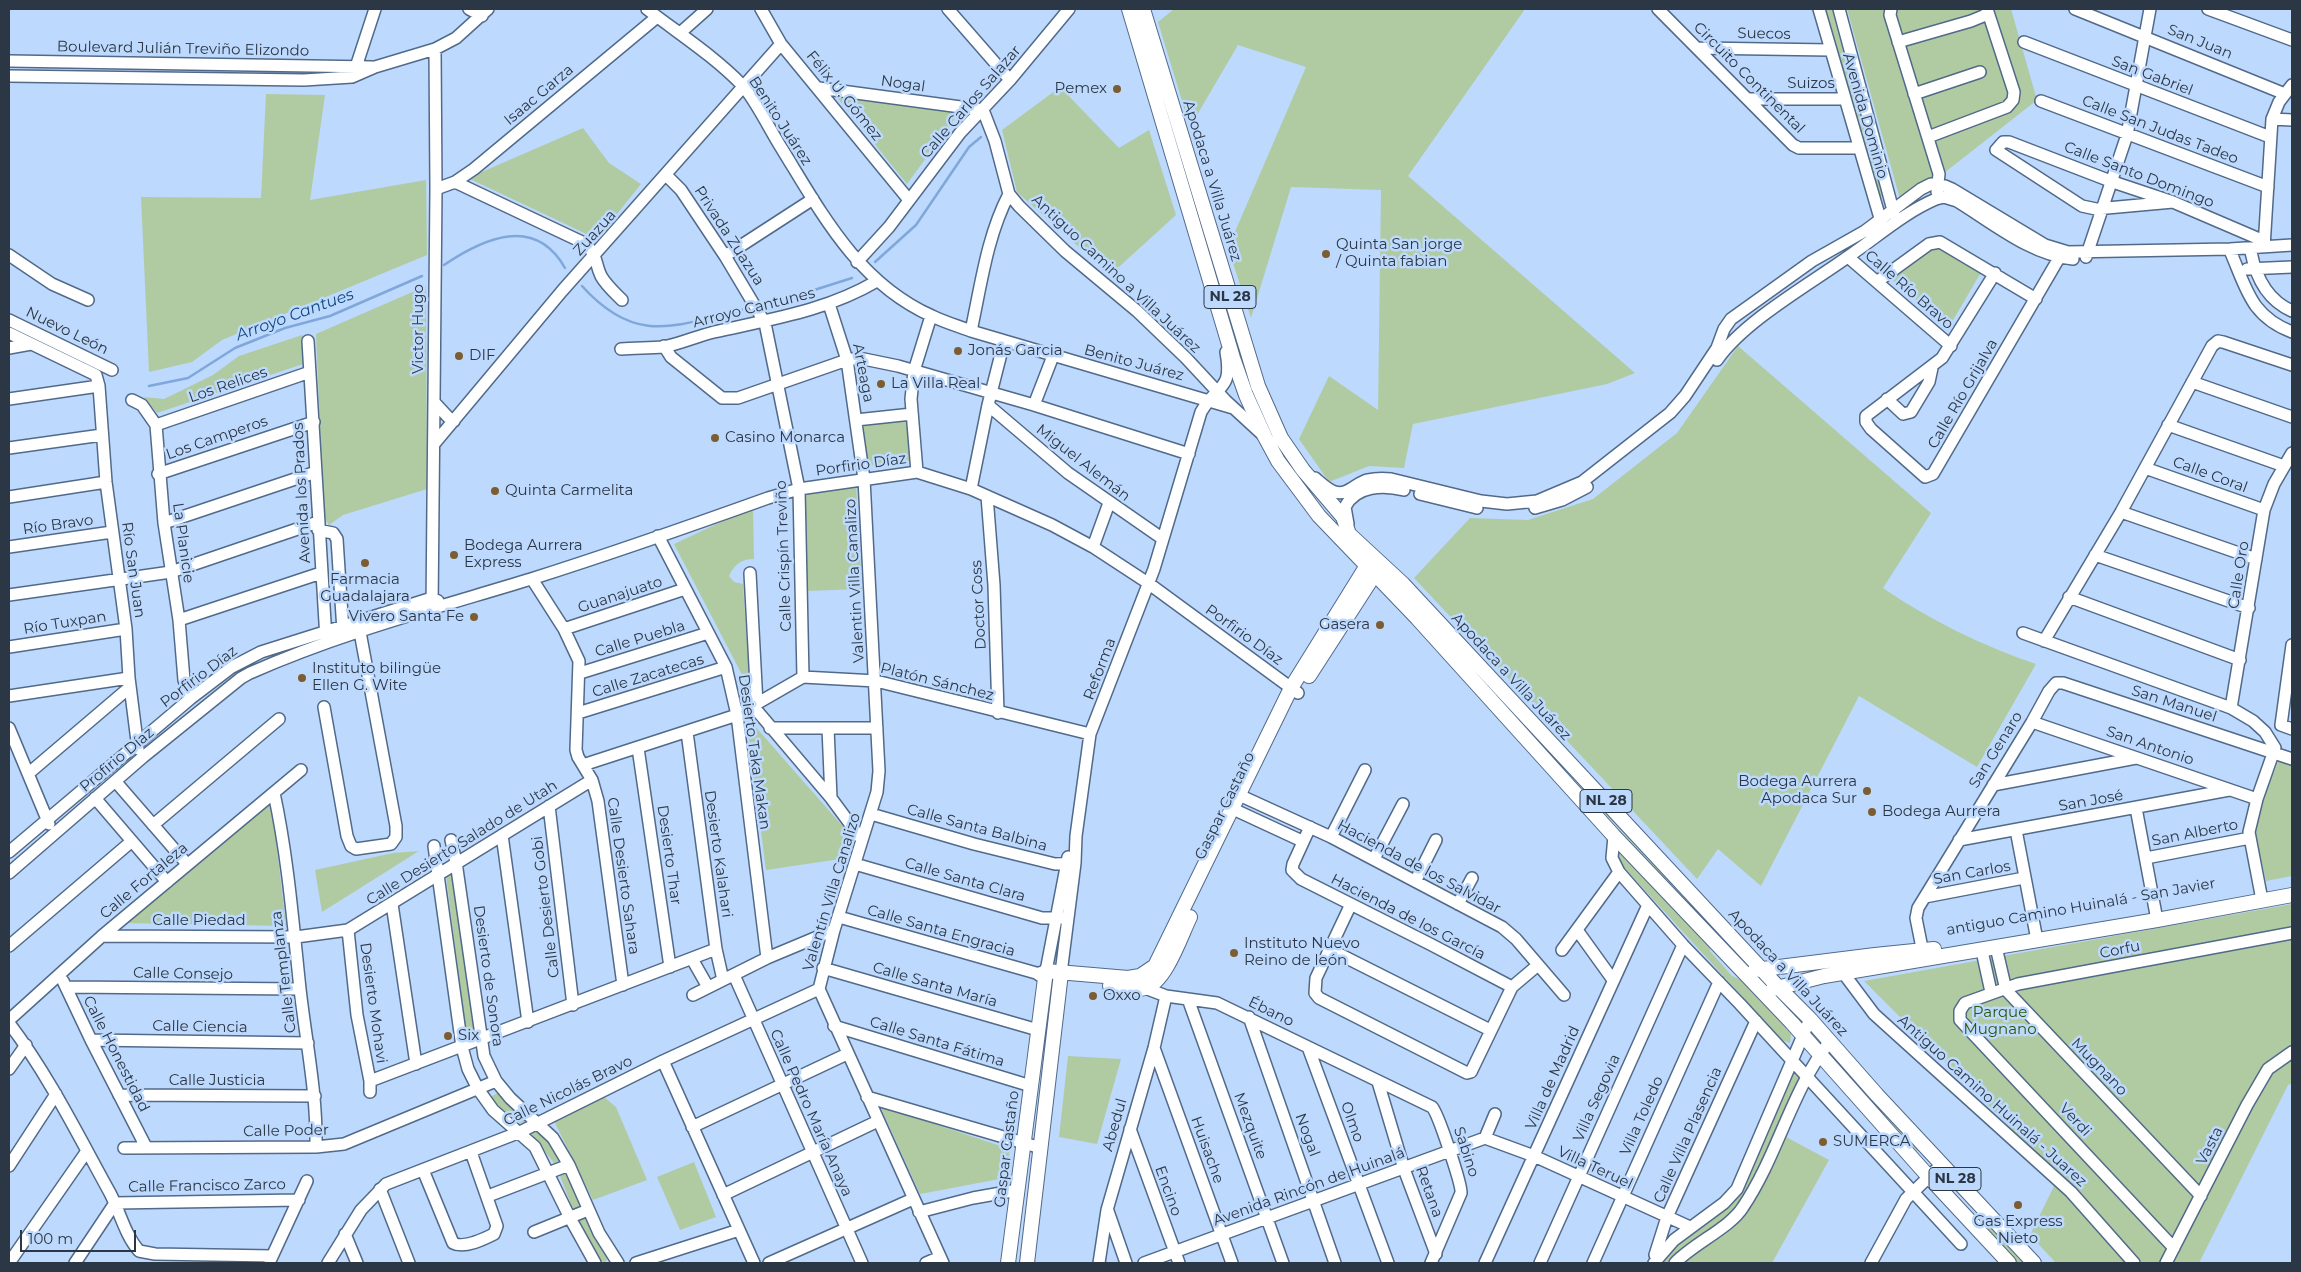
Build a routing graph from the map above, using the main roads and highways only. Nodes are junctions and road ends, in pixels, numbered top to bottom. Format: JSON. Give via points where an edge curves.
{"nodes":[{"id":1,"x":1129,"y":9,"type":"edge"},
{"id":2,"x":1143,"y":9,"type":"edge"},
{"id":3,"x":1374,"y":565,"type":"junction"},
{"id":4,"x":1564,"y":757,"type":"junction"},
{"id":5,"x":1552,"y":769,"type":"junction"},
{"id":6,"x":1239,"y":803,"type":"junction"},
{"id":7,"x":2292,"y":887,"type":"edge"},
{"id":8,"x":2292,"y":895,"type":"edge"},
{"id":9,"x":2261,"y":897,"type":"junction"},
{"id":10,"x":2036,"y":936,"type":"junction"},
{"id":11,"x":1875,"y":955,"type":"junction"},
{"id":12,"x":1923,"y":955,"type":"junction"},
{"id":13,"x":1889,"y":966,"type":"junction"},
{"id":14,"x":1761,"y":969,"type":"junction"},
{"id":15,"x":1061,"y":971,"type":"junction"},
{"id":16,"x":1743,"y":972,"type":"junction"},
{"id":17,"x":1779,"y":988,"type":"junction"},
{"id":18,"x":1760,"y":992,"type":"junction"},
{"id":19,"x":1008,"y":1263,"type":"edge"},
{"id":20,"x":1027,"y":1263,"type":"edge"},
{"id":21,"x":2009,"y":1263,"type":"edge"},
{"id":22,"x":2034,"y":1263,"type":"edge"}],
"edges":[{"from":1,"to":3,"type":"main road","name":"Apodaca a Villa Juárez","number":"NL 28","via":[[1246,395],[1277,458],[1314,510]]},
{"from":2,"to":3,"type":"main road","name":"Apodaca a Villa Juárez","number":"NL 28","via":[[1258,386],[1282,438],[1303,470],[1343,517],[1351,535]]},
{"from":3,"to":4,"type":"main road","name":"Apodaca a Villa Juárez","number":"NL 28","via":[[1403,584]]},
{"from":3,"to":5,"type":"main road","name":"Apodaca a Villa Juárez","number":"NL 28"},
{"from":3,"to":6,"type":"main road","name":"Gaspar Castaño","via":[[1295,691]]},
{"from":4,"to":5,"type":"main road"},
{"from":4,"to":14,"type":"main road","name":"Apodaca a Villa Juárez","number":"NL 28"},
{"from":5,"to":16,"type":"main road","name":"Apodaca a Villa Juárez","number":"NL 28"},
{"from":6,"to":15,"type":"main road","name":"Gaspar Castaño","via":[[1155,966],[1140,976],[1128,978]]},
{"from":6,"to":15,"type":"main road","name":"Gaspar Castaño","via":[[1164,972],[1145,988]]},
{"from":7,"to":9,"type":"main road"},
{"from":8,"to":9,"type":"main road"},
{"from":9,"to":10,"type":"main road"},
{"from":10,"to":12,"type":"main road","name":"antiguo Camino Huinalá - San Javier"},
{"from":10,"to":12,"type":"main road","via":[[1982,951]]},
{"from":11,"to":12,"type":"main road","name":"antiguo Camino Huinalá - San Javier"},
{"from":11,"to":13,"type":"main road"},
{"from":11,"to":14,"type":"main road","name":"antiguo Camino Huinalá - San Javier"},
{"from":12,"to":13,"type":"main road"},
{"from":13,"to":17,"type":"main road"},
{"from":14,"to":16,"type":"main road","name":"antiguo Camino Huinalá - San Javier"},
{"from":14,"to":17,"type":"main road","name":"Apodaca a Villa Juárez","number":"NL 28"},
{"from":15,"to":19,"type":"main road","name":"Gaspar Castaño","via":[[1042,975]]},
{"from":15,"to":20,"type":"main road"},
{"from":16,"to":18,"type":"main road","name":"Apodaca a Villa Juárez","number":"NL 28"},
{"from":17,"to":18,"type":"main road"},
{"from":17,"to":22,"type":"main road","name":"Apodaca a Villa Juárez","number":"NL 28"},
{"from":18,"to":21,"type":"main road","name":"Apodaca a Villa Juárez","number":"NL 28"}]}
